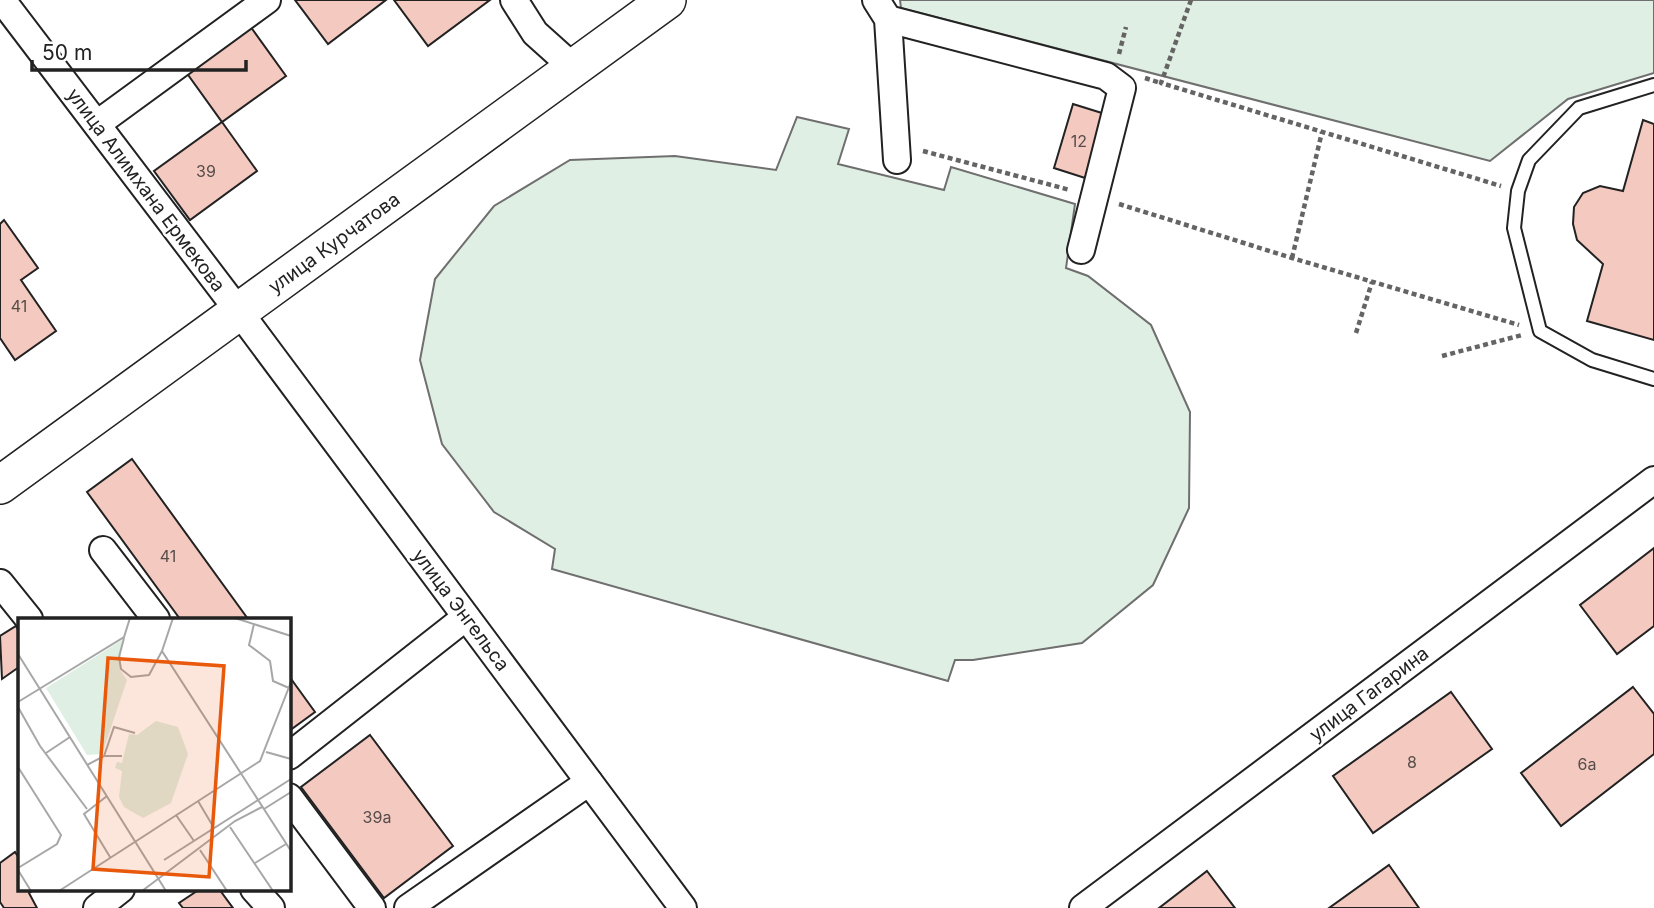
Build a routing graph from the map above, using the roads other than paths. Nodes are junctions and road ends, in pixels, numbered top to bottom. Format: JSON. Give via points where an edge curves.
{"nodes":[{"id":1,"x":2,"y":0,"type":"edge"},
{"id":2,"x":267,"y":0,"type":"edge"},
{"id":3,"x":514,"y":0,"type":"edge"},
{"id":4,"x":667,"y":0,"type":"edge"},
{"id":5,"x":882,"y":10,"type":"edge"},
{"id":6,"x":574,"y":68,"type":"junction"},
{"id":7,"x":1654,"y":85,"type":"edge"},
{"id":8,"x":97,"y":124,"type":"junction"},
{"id":9,"x":897,"y":152,"type":"road end"},
{"id":10,"x":1081,"y":250,"type":"dead end"},
{"id":11,"x":240,"y":313,"type":"junction"},
{"id":12,"x":1654,"y":379,"type":"edge"},
{"id":13,"x":1654,"y":480,"type":"edge"},
{"id":14,"x":0,"y":485,"type":"edge"},
{"id":15,"x":103,"y":550,"type":"dead end"},
{"id":16,"x":0,"y":583,"type":"edge"},
{"id":17,"x":466,"y":617,"type":"junction"},
{"id":18,"x":28,"y":618,"type":"edge"},
{"id":19,"x":155,"y":618,"type":"edge"},
{"id":20,"x":290,"y":755,"type":"edge"},
{"id":21,"x":589,"y":782,"type":"junction"},
{"id":22,"x":290,"y":798,"type":"edge"},
{"id":23,"x":120,"y":890,"type":"edge"},
{"id":24,"x":255,"y":890,"type":"edge"},
{"id":25,"x":97,"y":908,"type":"edge"},
{"id":26,"x":271,"y":908,"type":"edge"},
{"id":27,"x":372,"y":908,"type":"edge"},
{"id":28,"x":408,"y":908,"type":"edge"},
{"id":29,"x":683,"y":908,"type":"edge"},
{"id":30,"x":1083,"y":908,"type":"edge"}],
"edges":[{"from":1,"to":8,"type":"street","name":"улица Алимхана Ермекова"},
{"from":2,"to":8,"type":"street"},
{"from":3,"to":6,"type":"street","via":[[535,33]]},
{"from":4,"to":6,"type":"street","name":"улица Курчатова"},
{"from":5,"to":9,"type":"street"},
{"from":5,"to":10,"type":"street","via":[[1106,76],[1122,88]]},
{"from":6,"to":11,"type":"street","name":"улица Курчатова"},
{"from":7,"to":12,"type":"lane","via":[[1579,108],[1529,160],[1518,191],[1514,228],[1540,331],[1591,360]]},
{"from":8,"to":11,"type":"street","name":"улица Алимхана Ермекова"},
{"from":11,"to":14,"type":"street","name":"улица Курчатова"},
{"from":11,"to":17,"type":"street","name":"улица Энгельса"},
{"from":13,"to":30,"type":"street","name":"улица Гагарина"},
{"from":15,"to":19,"type":"street"},
{"from":16,"to":18,"type":"street"},
{"from":17,"to":20,"type":"street"},
{"from":17,"to":21,"type":"street","name":"улица Энгельса"},
{"from":21,"to":28,"type":"street"},
{"from":21,"to":29,"type":"street","name":"улица Энгельса"},
{"from":22,"to":27,"type":"street"},
{"from":23,"to":25,"type":"street"},
{"from":24,"to":26,"type":"street"}]}
